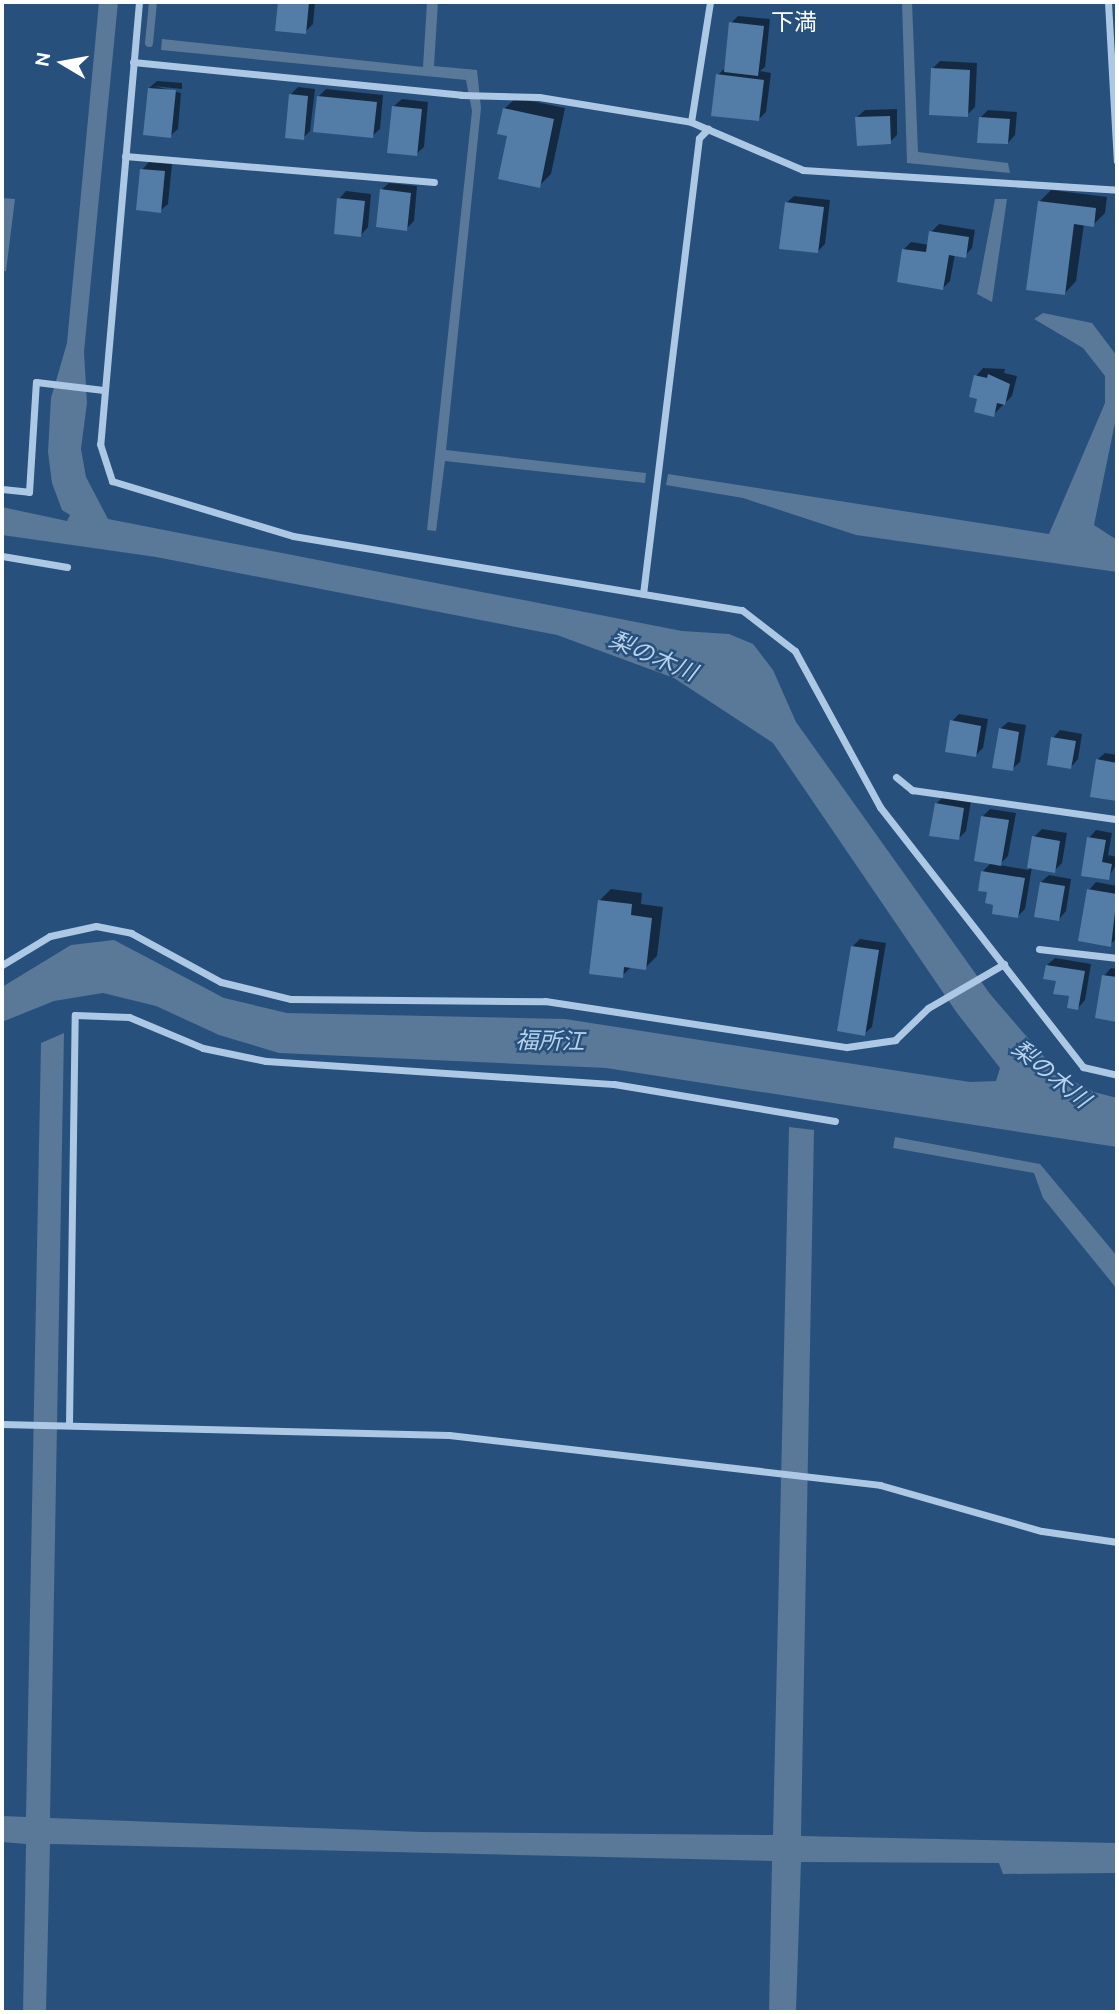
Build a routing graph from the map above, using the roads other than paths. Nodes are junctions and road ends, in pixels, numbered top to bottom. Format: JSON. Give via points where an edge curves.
{"nodes":[{"id":1,"x":139,"y":2,"type":"edge"},
{"id":2,"x":710,"y":2,"type":"edge"},
{"id":3,"x":1108,"y":2,"type":"edge"},
{"id":4,"x":133,"y":62,"type":"junction"},
{"id":5,"x":691,"y":122,"type":"junction"},
{"id":6,"x":708,"y":129,"type":"junction"},
{"id":7,"x":125,"y":156,"type":"junction"},
{"id":8,"x":1117,"y":161,"type":"edge"},
{"id":9,"x":434,"y":182,"type":"dead end"},
{"id":10,"x":1117,"y":190,"type":"edge"},
{"id":11,"x":104,"y":390,"type":"junction"},
{"id":12,"x":2,"y":489,"type":"edge"},
{"id":13,"x":2,"y":556,"type":"edge"},
{"id":14,"x":66,"y":568,"type":"dead end"},
{"id":15,"x":643,"y":594,"type":"junction"},
{"id":16,"x":896,"y":777,"type":"dead end"},
{"id":17,"x":1117,"y":819,"type":"edge"},
{"id":18,"x":1039,"y":949,"type":"dead end"},
{"id":19,"x":1117,"y":958,"type":"edge"},
{"id":20,"x":1004,"y":964,"type":"junction"},
{"id":21,"x":2,"y":965,"type":"edge"},
{"id":22,"x":1117,"y":1075,"type":"edge"},
{"id":23,"x":835,"y":1121,"type":"dead end"},
{"id":24,"x":2,"y":1424,"type":"edge"},
{"id":25,"x":69,"y":1424,"type":"junction"},
{"id":26,"x":1117,"y":1542,"type":"edge"}],
"edges":[{"from":1,"to":4,"type":"street"},
{"from":2,"to":5,"type":"street"},
{"from":3,"to":8,"type":"street"},
{"from":4,"to":5,"type":"street","via":[[461,95],[539,97]]},
{"from":4,"to":7,"type":"street"},
{"from":5,"to":6,"type":"street"},
{"from":6,"to":10,"type":"street","via":[[803,170]]},
{"from":6,"to":15,"type":"street","via":[[699,138]]},
{"from":7,"to":9,"type":"street"},
{"from":7,"to":11,"type":"street"},
{"from":11,"to":12,"type":"street","via":[[36,382],[29,492]]},
{"from":11,"to":15,"type":"street","via":[[100,444],[112,481],[293,536]]},
{"from":13,"to":14,"type":"street"},
{"from":15,"to":20,"type":"street","via":[[742,610],[795,651],[880,807]]},
{"from":16,"to":17,"type":"street","via":[[912,790]]},
{"from":18,"to":19,"type":"street"},
{"from":20,"to":21,"type":"street","via":[[928,1008],[895,1040],[847,1046],[545,1001],[291,999],[221,982],[131,933],[96,926],[50,936]]},
{"from":20,"to":22,"type":"street","via":[[1083,1067]]},
{"from":23,"to":25,"type":"street","via":[[614,1084],[266,1061],[203,1048],[129,1017],[75,1015]]},
{"from":24,"to":25,"type":"street"},
{"from":25,"to":26,"type":"street","via":[[449,1435],[880,1485],[1042,1531]]}]}
